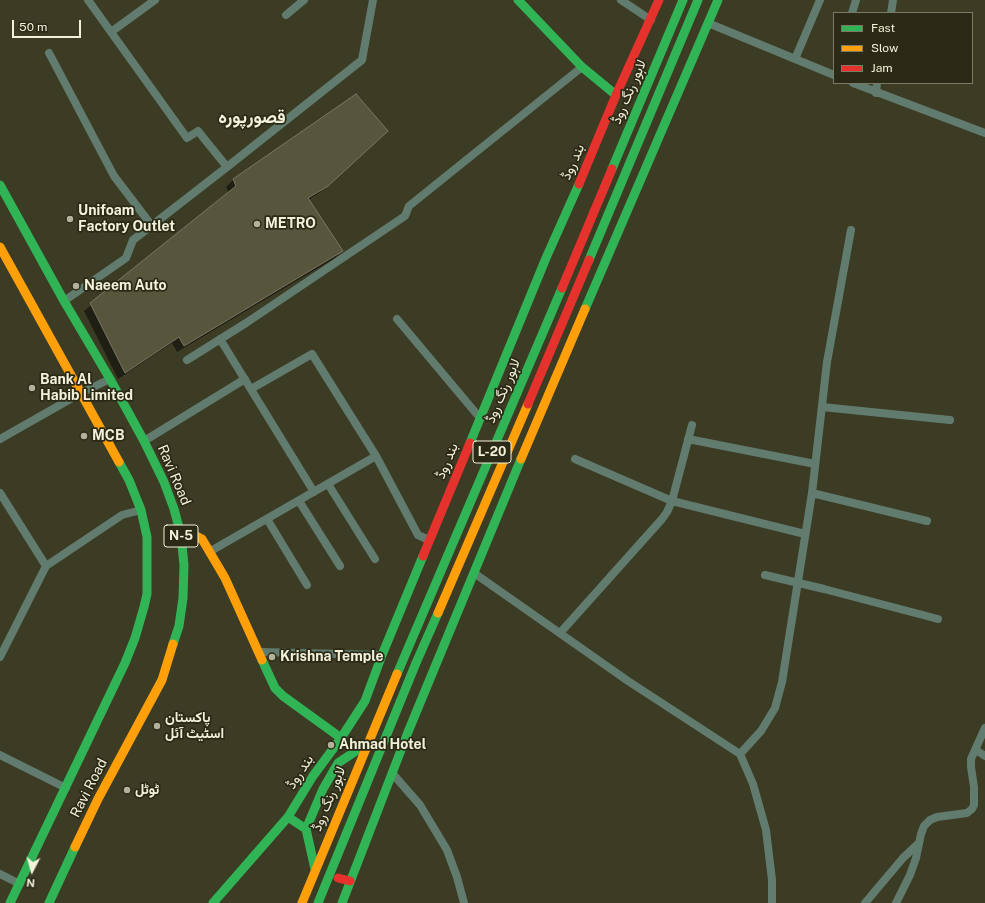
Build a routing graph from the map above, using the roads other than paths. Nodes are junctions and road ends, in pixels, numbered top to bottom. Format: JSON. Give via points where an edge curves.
{"nodes":[{"id":1,"x":88,"y":0,"type":"edge"},
{"id":2,"x":155,"y":0,"type":"edge"},
{"id":3,"x":304,"y":0,"type":"edge"},
{"id":4,"x":373,"y":0,"type":"edge"},
{"id":5,"x":518,"y":0,"type":"edge"},
{"id":6,"x":621,"y":0,"type":"edge"},
{"id":7,"x":659,"y":0,"type":"edge"},
{"id":8,"x":683,"y":0,"type":"edge"},
{"id":9,"x":698,"y":0,"type":"edge"},
{"id":10,"x":718,"y":0,"type":"edge"},
{"id":11,"x":820,"y":0,"type":"edge"},
{"id":12,"x":856,"y":0,"type":"edge"},
{"id":13,"x":893,"y":0,"type":"edge"},
{"id":14,"x":852,"y":12,"type":"edge"},
{"id":15,"x":891,"y":12,"type":"edge"},
{"id":16,"x":286,"y":15,"type":"dead end"},
{"id":17,"x":651,"y":20,"type":"junction"},
{"id":18,"x":708,"y":23,"type":"junction"},
{"id":19,"x":111,"y":32,"type":"junction"},
{"id":20,"x":49,"y":53,"type":"dead end"},
{"id":21,"x":795,"y":59,"type":"junction"},
{"id":22,"x":582,"y":67,"type":"junction"},
{"id":23,"x":833,"y":75,"type":"edge"},
{"id":24,"x":855,"y":84,"type":"edge"},
{"id":25,"x":877,"y":84,"type":"edge"},
{"id":26,"x":876,"y":93,"type":"junction"},
{"id":27,"x":616,"y":95,"type":"junction"},
{"id":28,"x":985,"y":133,"type":"edge"},
{"id":29,"x":227,"y":168,"type":"junction"},
{"id":30,"x":0,"y":185,"type":"edge"},
{"id":31,"x":152,"y":226,"type":"junction"},
{"id":32,"x":851,"y":230,"type":"dead end"},
{"id":33,"x":0,"y":247,"type":"edge"},
{"id":34,"x":8,"y":262,"type":"junction"},
{"id":35,"x":0,"y":267,"type":"edge"},
{"id":36,"x":64,"y":301,"type":"junction"},
{"id":37,"x":397,"y":319,"type":"dead end"},
{"id":38,"x":220,"y":340,"type":"junction"},
{"id":39,"x":187,"y":360,"type":"dead end"},
{"id":40,"x":110,"y":379,"type":"junction"},
{"id":41,"x":244,"y":379,"type":"junction"},
{"id":42,"x":251,"y":389,"type":"junction"},
{"id":43,"x":81,"y":392,"type":"junction"},
{"id":44,"x":822,"y":406,"type":"junction"},
{"id":45,"x":480,"y":418,"type":"junction"},
{"id":46,"x":950,"y":420,"type":"dead end"},
{"id":47,"x":692,"y":425,"type":"dead end"},
{"id":48,"x":0,"y":439,"type":"edge"},
{"id":49,"x":688,"y":439,"type":"junction"},
{"id":50,"x":144,"y":440,"type":"junction"},
{"id":51,"x":376,"y":456,"type":"junction"},
{"id":52,"x":575,"y":459,"type":"dead end"},
{"id":53,"x":815,"y":464,"type":"junction"},
{"id":54,"x":328,"y":484,"type":"junction"},
{"id":55,"x":314,"y":492,"type":"junction"},
{"id":56,"x":812,"y":492,"type":"junction"},
{"id":57,"x":1,"y":497,"type":"edge"},
{"id":58,"x":298,"y":501,"type":"junction"},
{"id":59,"x":672,"y":501,"type":"junction"},
{"id":60,"x":141,"y":510,"type":"junction"},
{"id":61,"x":267,"y":519,"type":"junction"},
{"id":62,"x":927,"y":521,"type":"dead end"},
{"id":63,"x":805,"y":534,"type":"junction"},
{"id":64,"x":181,"y":535,"type":"junction"},
{"id":65,"x":428,"y":540,"type":"junction"},
{"id":66,"x":209,"y":552,"type":"junction"},
{"id":67,"x":375,"y":559,"type":"dead end"},
{"id":68,"x":46,"y":566,"type":"junction"},
{"id":69,"x":340,"y":566,"type":"dead end"},
{"id":70,"x":474,"y":573,"type":"junction"},
{"id":71,"x":765,"y":575,"type":"dead end"},
{"id":72,"x":798,"y":582,"type":"junction"},
{"id":73,"x":307,"y":585,"type":"dead end"},
{"id":74,"x":938,"y":619,"type":"dead end"},
{"id":75,"x":560,"y":634,"type":"junction"},
{"id":76,"x":260,"y":652,"type":"junction"},
{"id":77,"x":382,"y":655,"type":"junction"},
{"id":78,"x":0,"y":658,"type":"edge"},
{"id":79,"x":985,"y":728,"type":"edge"},
{"id":80,"x":341,"y":738,"type":"junction"},
{"id":81,"x":368,"y":743,"type":"junction"},
{"id":82,"x":976,"y":750,"type":"junction"},
{"id":83,"x":740,"y":754,"type":"junction"},
{"id":84,"x":0,"y":755,"type":"edge"},
{"id":85,"x":985,"y":756,"type":"edge"},
{"id":86,"x":392,"y":773,"type":"junction"},
{"id":87,"x":66,"y":788,"type":"junction"},
{"id":88,"x":355,"y":815,"type":"junction"},
{"id":89,"x":288,"y":817,"type":"junction"},
{"id":90,"x":306,"y":829,"type":"junction"},
{"id":91,"x":920,"y":842,"type":"junction"},
{"id":92,"x":316,"y":869,"type":"junction"},
{"id":93,"x":0,"y":874,"type":"edge"},
{"id":94,"x":350,"y":881,"type":"junction"},
{"id":95,"x":20,"y":884,"type":"junction"},
{"id":96,"x":10,"y":903,"type":"edge"},
{"id":97,"x":49,"y":903,"type":"edge"},
{"id":98,"x":213,"y":903,"type":"edge"},
{"id":99,"x":302,"y":903,"type":"edge"},
{"id":100,"x":318,"y":903,"type":"edge"},
{"id":101,"x":342,"y":903,"type":"edge"},
{"id":102,"x":464,"y":903,"type":"edge"},
{"id":103,"x":772,"y":903,"type":"edge"},
{"id":104,"x":865,"y":903,"type":"edge"},
{"id":105,"x":896,"y":903,"type":"edge"}],
"edges":[{"from":1,"to":19,"type":"street"},
{"from":2,"to":19,"type":"street"},
{"from":3,"to":16,"type":"street"},
{"from":4,"to":29,"type":"street","via":[[362,60]]},
{"from":5,"to":22,"type":"main road"},
{"from":6,"to":17,"type":"street"},
{"from":7,"to":17,"type":"main road","name":"بند روڈ"},
{"from":8,"to":81,"type":"main road","name":"لاہور رنگ روڈ","number":"L-20"},
{"from":9,"to":88,"type":"main road","name":"لاہور رنگ روڈ","number":"L-20","via":[[416,663]]},
{"from":10,"to":18,"type":"main road"},
{"from":11,"to":21,"type":"street"},
{"from":12,"to":14,"type":"street"},
{"from":13,"to":15,"type":"street"},
{"from":17,"to":27,"type":"main road","name":"بند روڈ"},
{"from":18,"to":21,"type":"street"},
{"from":18,"to":70,"type":"main road"},
{"from":19,"to":29,"type":"street","via":[[187,138],[198,131]]},
{"from":20,"to":31,"type":"street","via":[[114,176]]},
{"from":21,"to":23,"type":"street"},
{"from":22,"to":27,"type":"main road"},
{"from":22,"to":38,"type":"street","via":[[409,206],[405,216]]},
{"from":24,"to":26,"type":"street"},
{"from":25,"to":26,"type":"street"},
{"from":26,"to":28,"type":"street"},
{"from":27,"to":45,"type":"main road","name":"بند روڈ"},
{"from":29,"to":31,"type":"street"},
{"from":30,"to":36,"type":"main road","name":"Ravi Road","number":"N-5"},
{"from":31,"to":36,"type":"street","via":[[133,240],[126,258]]},
{"from":32,"to":44,"type":"street","via":[[827,362]]},
{"from":33,"to":34,"type":"main road","name":"Ravi Road","number":"N-5"},
{"from":34,"to":35,"type":"main road"},
{"from":34,"to":43,"type":"main road","name":"Ravi Road","number":"N-5"},
{"from":36,"to":40,"type":"main road","name":"Ravi Road","number":"N-5"},
{"from":37,"to":45,"type":"street"},
{"from":38,"to":39,"type":"street"},
{"from":38,"to":41,"type":"street"},
{"from":40,"to":43,"type":"street"},
{"from":40,"to":50,"type":"main road","name":"Ravi Road","number":"N-5"},
{"from":41,"to":42,"type":"street"},
{"from":41,"to":50,"type":"street"},
{"from":42,"to":51,"type":"street","via":[[312,354]]},
{"from":42,"to":55,"type":"street"},
{"from":43,"to":48,"type":"street"},
{"from":43,"to":60,"type":"main road","name":"Ravi Road","number":"N-5","via":[[129,480]]},
{"from":44,"to":46,"type":"street"},
{"from":44,"to":53,"type":"street"},
{"from":45,"to":65,"type":"main road","name":"بند روڈ"},
{"from":47,"to":49,"type":"street"},
{"from":49,"to":53,"type":"street"},
{"from":49,"to":59,"type":"street"},
{"from":50,"to":64,"type":"main road","name":"Ravi Road","number":"N-5","via":[[172,502]]},
{"from":51,"to":54,"type":"street"},
{"from":51,"to":65,"type":"street","via":[[418,535]]},
{"from":52,"to":59,"type":"street"},
{"from":53,"to":56,"type":"street"},
{"from":54,"to":55,"type":"street"},
{"from":54,"to":67,"type":"street"},
{"from":55,"to":58,"type":"street"},
{"from":56,"to":62,"type":"street"},
{"from":56,"to":63,"type":"street"},
{"from":57,"to":68,"type":"street"},
{"from":58,"to":61,"type":"street"},
{"from":58,"to":69,"type":"street"},
{"from":59,"to":63,"type":"street"},
{"from":59,"to":75,"type":"street","via":[[662,519]]},
{"from":60,"to":68,"type":"street","via":[[122,515]]},
{"from":60,"to":87,"type":"main road","name":"Ravi Road","number":"N-5","via":[[147,537],[149,571],[140,626]]},
{"from":61,"to":66,"type":"street"},
{"from":61,"to":73,"type":"street"},
{"from":63,"to":72,"type":"street"},
{"from":64,"to":66,"type":"main road","via":[[198,536]]},
{"from":64,"to":97,"type":"main road","name":"Ravi Road","number":"N-5","via":[[184,565],[183,598],[179,626],[162,680],[98,799]]},
{"from":65,"to":77,"type":"main road","name":"بند روڈ"},
{"from":66,"to":76,"type":"main road","via":[[225,578]]},
{"from":68,"to":78,"type":"street"},
{"from":70,"to":75,"type":"street"},
{"from":70,"to":86,"type":"main road"},
{"from":71,"to":72,"type":"street"},
{"from":72,"to":74,"type":"street"},
{"from":72,"to":83,"type":"street","via":[[782,682],[775,708],[762,731]]},
{"from":75,"to":83,"type":"street"},
{"from":76,"to":77,"type":"street"},
{"from":76,"to":80,"type":"main road","via":[[276,688],[283,696]]},
{"from":77,"to":80,"type":"main road","name":"بند روڈ","via":[[365,701]]},
{"from":79,"to":82,"type":"street"},
{"from":80,"to":89,"type":"main road","name":"بند روڈ","via":[[313,776]]},
{"from":81,"to":90,"type":"main road","via":[[338,763],[323,789]]},
{"from":81,"to":92,"type":"main road","name":"لاہور رنگ روڈ","number":"L-20"},
{"from":82,"to":85,"type":"street"},
{"from":82,"to":91,"type":"street","via":[[971,759],[974,787],[972,809],[967,813],[930,820],[924,826]]},
{"from":83,"to":103,"type":"street","via":[[753,784],[766,830]]},
{"from":84,"to":87,"type":"street"},
{"from":86,"to":94,"type":"main road"},
{"from":86,"to":102,"type":"street","via":[[420,805],[447,850],[458,877]]},
{"from":87,"to":95,"type":"main road","name":"Ravi Road","number":"N-5"},
{"from":88,"to":94,"type":"main road","via":[[336,882]]},
{"from":88,"to":100,"type":"main road","name":"لاہور رنگ روڈ","number":"L-20"},
{"from":89,"to":90,"type":"main road"},
{"from":89,"to":98,"type":"main road","name":"بند روڈ"},
{"from":90,"to":92,"type":"main road"},
{"from":91,"to":104,"type":"street"},
{"from":91,"to":105,"type":"street","via":[[910,875]]},
{"from":92,"to":99,"type":"main road","name":"لاہور رنگ روڈ","number":"L-20"},
{"from":93,"to":95,"type":"street"},
{"from":94,"to":101,"type":"main road"},
{"from":95,"to":96,"type":"main road","name":"Ravi Road","number":"N-5"}]}
